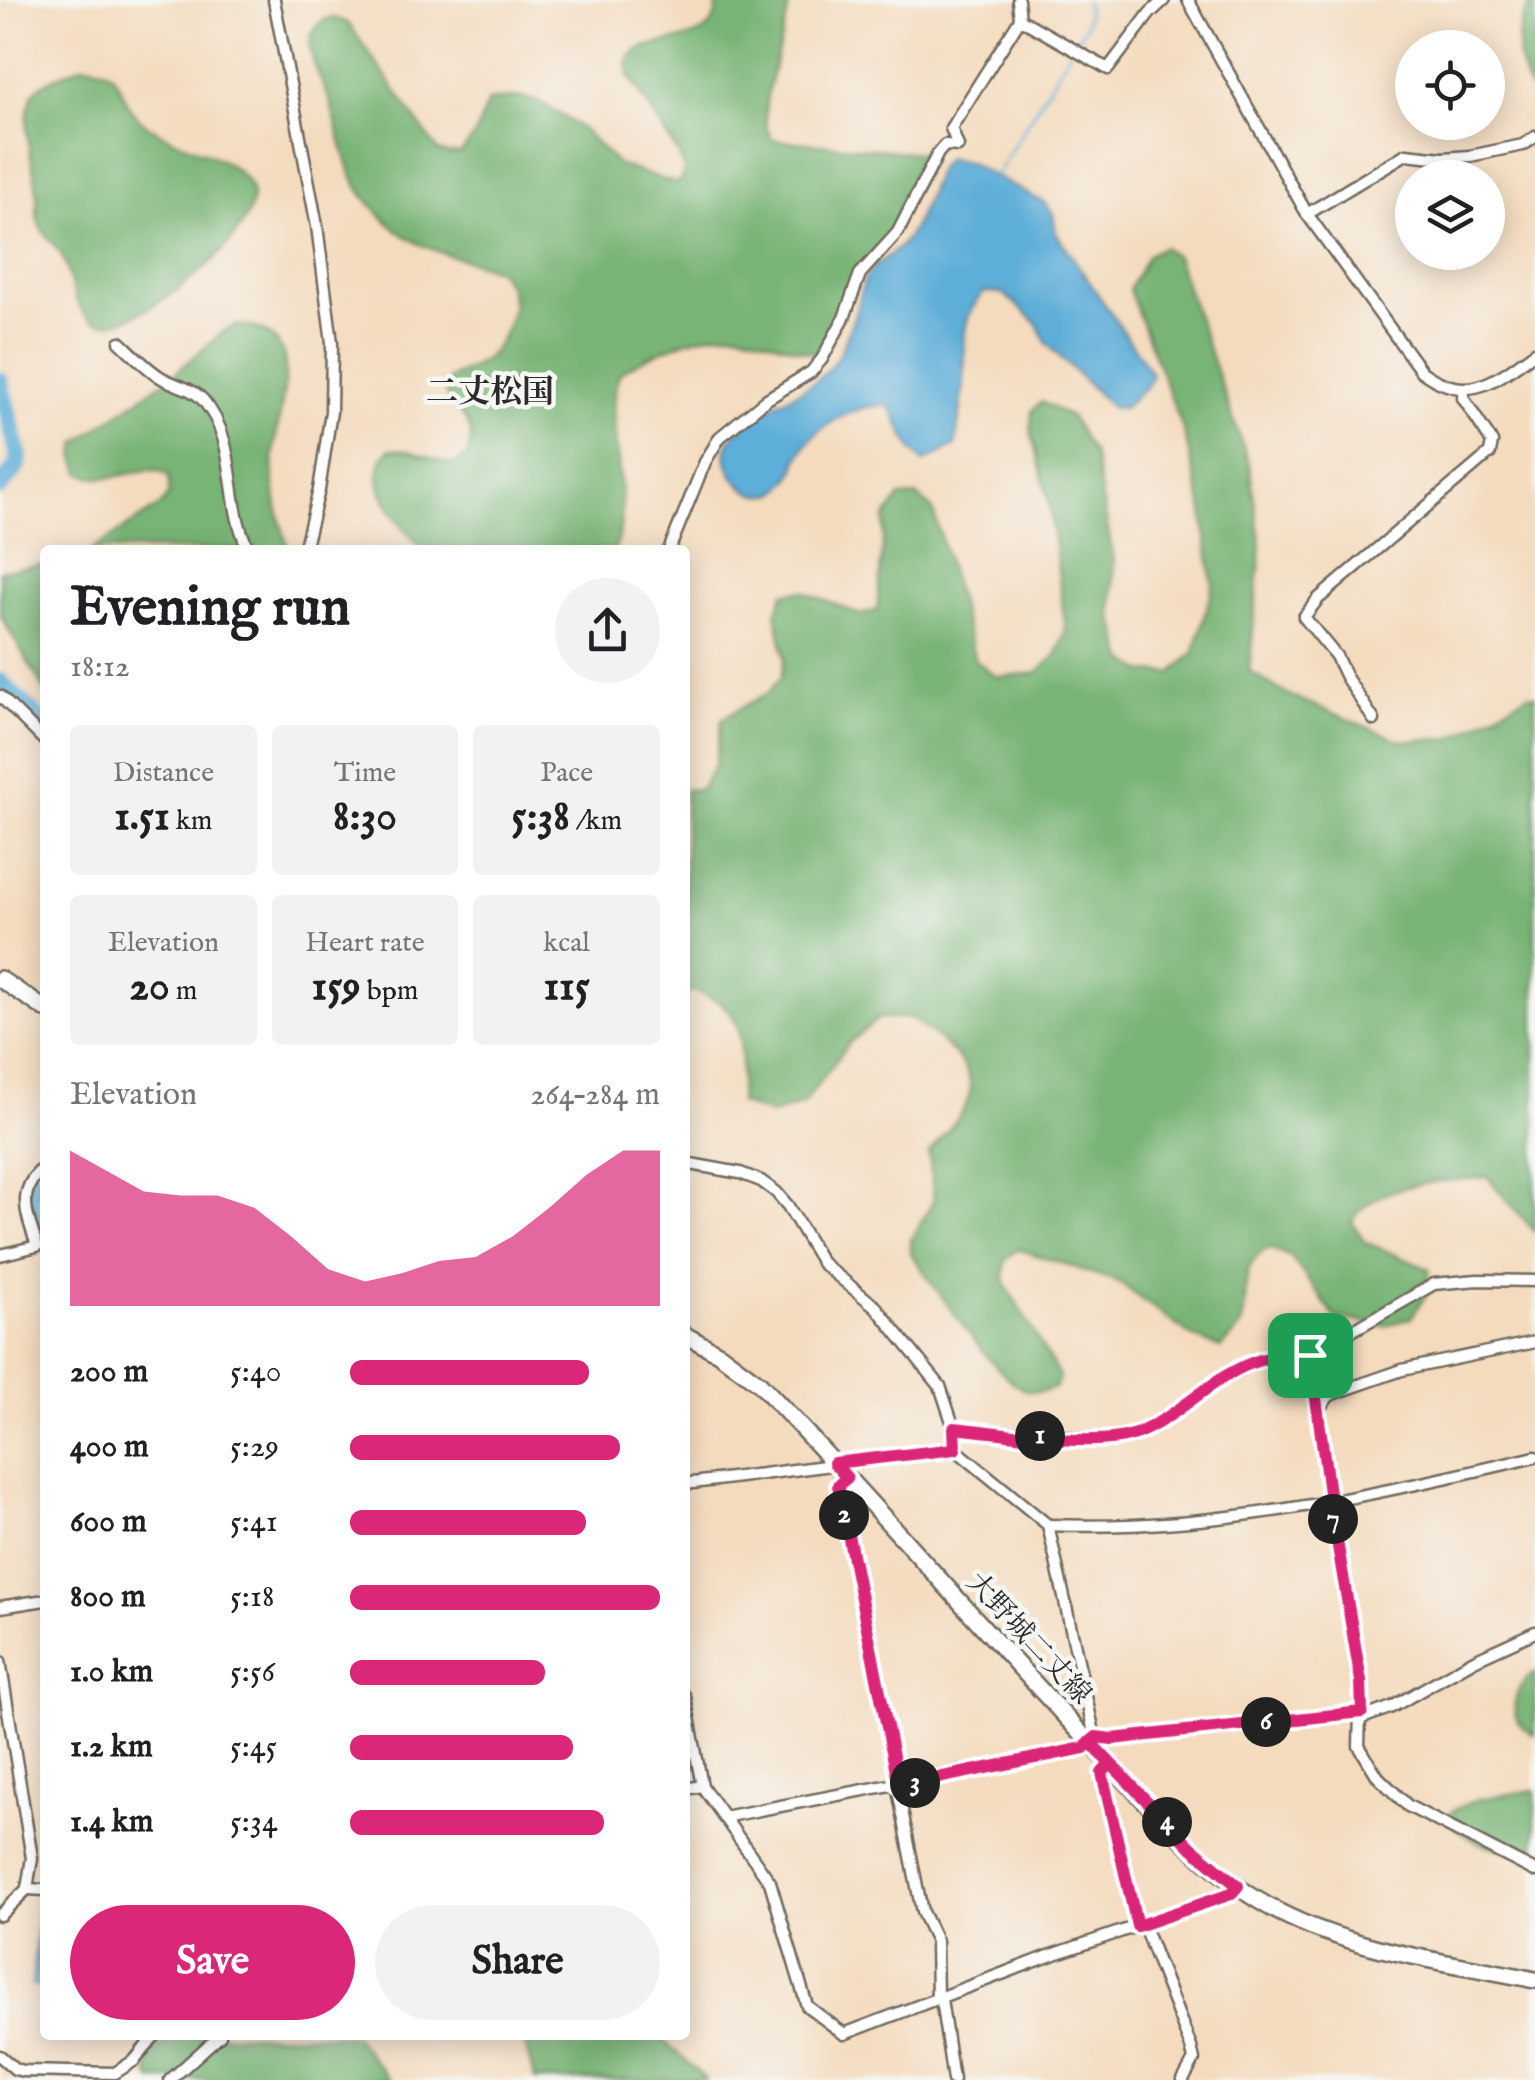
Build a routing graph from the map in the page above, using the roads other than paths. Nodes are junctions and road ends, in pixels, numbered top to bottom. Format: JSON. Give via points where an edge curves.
{"nodes":[{"id":1,"x":274,"y":0,"type":"edge"},
{"id":2,"x":1018,"y":0,"type":"edge"},
{"id":3,"x":1164,"y":0,"type":"edge"},
{"id":4,"x":1188,"y":0,"type":"edge"},
{"id":5,"x":1020,"y":19,"type":"junction"},
{"id":6,"x":1535,"y":136,"type":"edge"},
{"id":7,"x":1307,"y":214,"type":"junction"},
{"id":8,"x":120,"y":342,"type":"dead end"},
{"id":9,"x":1535,"y":352,"type":"edge"},
{"id":10,"x":1464,"y":388,"type":"junction"},
{"id":11,"x":247,"y":545,"type":"edge"},
{"id":12,"x":305,"y":545,"type":"edge"},
{"id":13,"x":671,"y":545,"type":"edge"},
{"id":14,"x":0,"y":696,"type":"edge"},
{"id":15,"x":1374,"y":720,"type":"dead end"},
{"id":16,"x":40,"y":736,"type":"edge"},
{"id":17,"x":0,"y":979,"type":"edge"},
{"id":18,"x":40,"y":1006,"type":"edge"},
{"id":19,"x":690,"y":1164,"type":"edge"},
{"id":20,"x":40,"y":1170,"type":"edge"},
{"id":21,"x":0,"y":1254,"type":"edge"},
{"id":22,"x":1535,"y":1281,"type":"edge"},
{"id":23,"x":690,"y":1338,"type":"edge"},
{"id":24,"x":1535,"y":1342,"type":"edge"},
{"id":25,"x":1310,"y":1355,"type":"junction"},
{"id":26,"x":1320,"y":1407,"type":"junction"},
{"id":27,"x":954,"y":1428,"type":"junction"},
{"id":28,"x":955,"y":1449,"type":"junction"},
{"id":29,"x":1535,"y":1457,"type":"edge"},
{"id":30,"x":834,"y":1463,"type":"junction"},
{"id":31,"x":847,"y":1478,"type":"junction"},
{"id":32,"x":690,"y":1483,"type":"edge"},
{"id":33,"x":1330,"y":1500,"type":"junction"},
{"id":34,"x":1048,"y":1526,"type":"junction"},
{"id":35,"x":40,"y":1601,"type":"edge"},
{"id":36,"x":0,"y":1608,"type":"edge"},
{"id":37,"x":1535,"y":1632,"type":"edge"},
{"id":38,"x":0,"y":1662,"type":"edge"},
{"id":39,"x":1362,"y":1712,"type":"junction"},
{"id":40,"x":690,"y":1722,"type":"edge"},
{"id":41,"x":1093,"y":1740,"type":"junction"},
{"id":42,"x":1110,"y":1764,"type":"junction"},
{"id":43,"x":702,"y":1786,"type":"junction"},
{"id":44,"x":899,"y":1786,"type":"junction"},
{"id":45,"x":690,"y":1788,"type":"edge"},
{"id":46,"x":724,"y":1817,"type":"junction"},
{"id":47,"x":1535,"y":1871,"type":"edge"},
{"id":48,"x":1238,"y":1886,"type":"junction"},
{"id":49,"x":27,"y":1889,"type":"junction"},
{"id":50,"x":40,"y":1890,"type":"edge"},
{"id":51,"x":0,"y":1915,"type":"edge"},
{"id":52,"x":1140,"y":1925,"type":"junction"},
{"id":53,"x":1535,"y":1980,"type":"edge"},
{"id":54,"x":939,"y":1999,"type":"junction"},
{"id":55,"x":151,"y":2040,"type":"edge"},
{"id":56,"x":214,"y":2040,"type":"edge"},
{"id":57,"x":0,"y":2056,"type":"edge"},
{"id":58,"x":170,"y":2080,"type":"edge"},
{"id":59,"x":952,"y":2080,"type":"edge"},
{"id":60,"x":1183,"y":2080,"type":"edge"}],
"edges":[{"from":1,"to":12,"type":"street","via":[[331,325],[331,412]]},
{"from":2,"to":5,"type":"street"},
{"from":3,"to":5,"type":"street","via":[[1108,69]]},
{"from":4,"to":7,"type":"street"},
{"from":5,"to":13,"type":"street","via":[[952,128],[958,146],[945,145],[938,153],[898,232],[860,274],[822,360],[720,437]]},
{"from":6,"to":7,"type":"street","via":[[1523,145],[1470,156],[1406,154]]},
{"from":7,"to":10,"type":"street","via":[[1421,371]]},
{"from":8,"to":11,"type":"street","via":[[161,377],[202,398],[212,413]]},
{"from":9,"to":10,"type":"street","via":[[1495,380]]},
{"from":10,"to":15,"type":"street","via":[[1462,398],[1492,442],[1490,453],[1304,616]]},
{"from":14,"to":16,"type":"street"},
{"from":17,"to":18,"type":"main road"},
{"from":19,"to":27,"type":"street","via":[[740,1173],[776,1192],[822,1263],[876,1306],[940,1386]]},
{"from":20,"to":21,"type":"street","via":[[25,1194],[37,1246]]},
{"from":22,"to":25,"type":"street","via":[[1434,1284]]},
{"from":23,"to":30,"type":"main road","name":"大野城二丈線","via":[[741,1367]]},
{"from":24,"to":26,"type":"street","via":[[1402,1370],[1330,1395]]},
{"from":25,"to":26,"type":"street"},
{"from":25,"to":27,"type":"street","via":[[1262,1359],[1138,1434],[1120,1438]]},
{"from":26,"to":33,"type":"street"},
{"from":27,"to":28,"type":"street"},
{"from":28,"to":30,"type":"street"},
{"from":28,"to":34,"type":"street"},
{"from":29,"to":33,"type":"street"},
{"from":30,"to":31,"type":"main road","name":"大野城二丈線"},
{"from":30,"to":32,"type":"street"},
{"from":31,"to":41,"type":"main road","name":"大野城二丈線","via":[[995,1643]]},
{"from":31,"to":44,"type":"street","via":[[838,1485]]},
{"from":33,"to":34,"type":"street","via":[[1160,1526]]},
{"from":33,"to":39,"type":"street"},
{"from":34,"to":41,"type":"street"},
{"from":35,"to":36,"type":"street"},
{"from":37,"to":39,"type":"street","via":[[1392,1708],[1365,1717]]},
{"from":38,"to":49,"type":"street","via":[[32,1858]]},
{"from":39,"to":41,"type":"street"},
{"from":39,"to":47,"type":"street","via":[[1359,1746],[1392,1793]]},
{"from":40,"to":43,"type":"street"},
{"from":41,"to":42,"type":"main road","name":"大野城二丈線"},
{"from":41,"to":44,"type":"street","via":[[1084,1748]]},
{"from":42,"to":48,"type":"main road","name":"大野城二丈線"},
{"from":42,"to":52,"type":"street","via":[[1102,1773]]},
{"from":43,"to":45,"type":"street"},
{"from":43,"to":46,"type":"street"},
{"from":44,"to":46,"type":"street"},
{"from":44,"to":54,"type":"street","via":[[922,1912],[936,1940]]},
{"from":46,"to":54,"type":"street","via":[[770,1882],[807,2006],[844,2034]]},
{"from":48,"to":52,"type":"street"},
{"from":48,"to":53,"type":"main road","name":"大野城二丈線","via":[[1274,1910],[1343,1939]]},
{"from":49,"to":50,"type":"street"},
{"from":49,"to":51,"type":"street"},
{"from":52,"to":54,"type":"street"},
{"from":52,"to":60,"type":"street","via":[[1191,2046],[1194,2060]]},
{"from":54,"to":59,"type":"street"},
{"from":55,"to":57,"type":"street","via":[[126,2068],[102,2074],[23,2071]]},
{"from":56,"to":58,"type":"street"}]}
